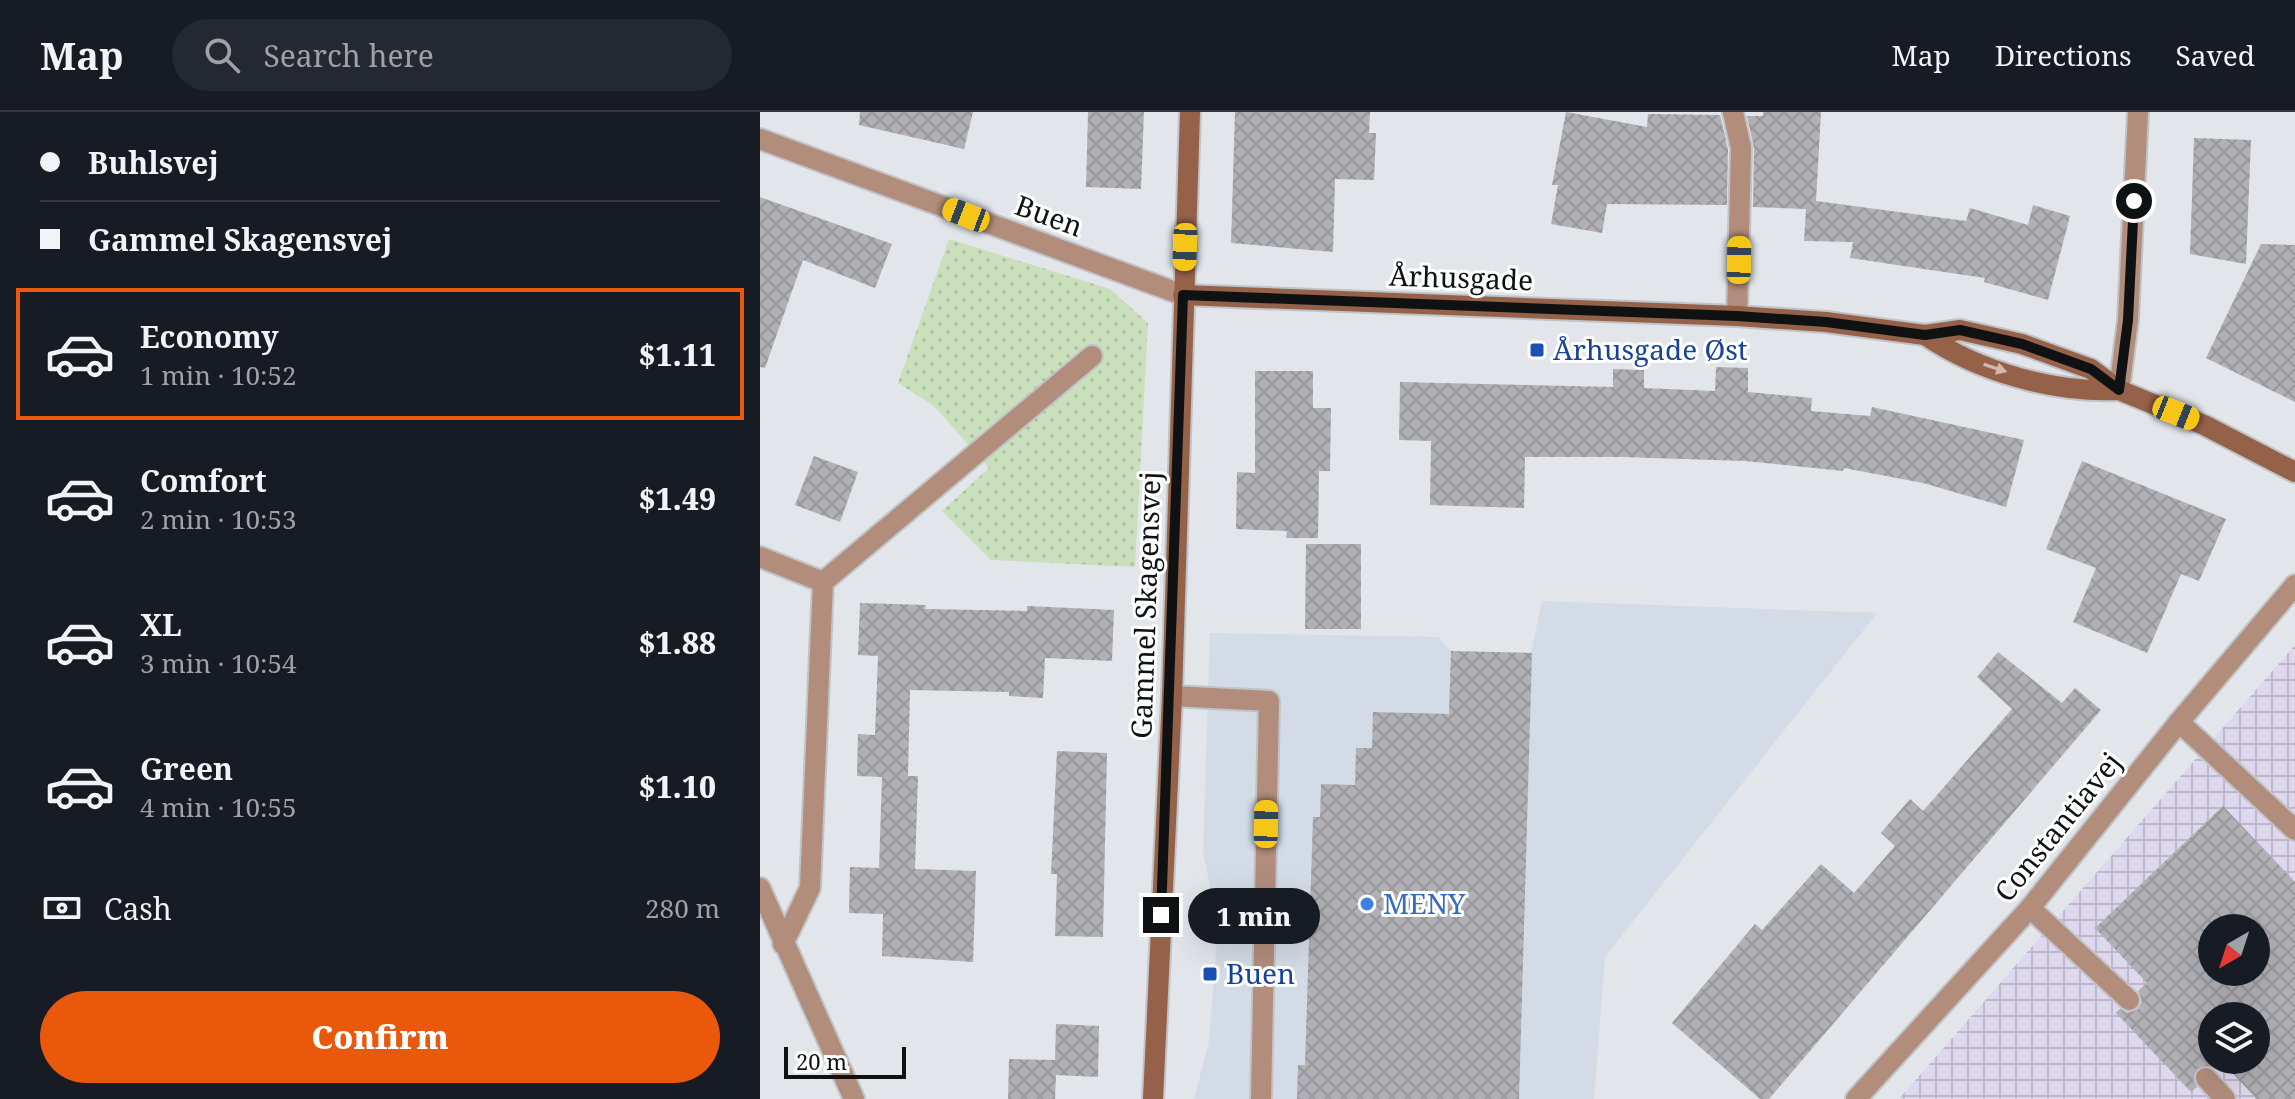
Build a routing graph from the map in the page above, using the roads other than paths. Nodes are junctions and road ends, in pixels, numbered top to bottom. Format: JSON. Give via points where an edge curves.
{"nodes":[{"id":1,"x":1190,"y":112,"type":"edge"},
{"id":2,"x":1733,"y":112,"type":"edge"},
{"id":3,"x":2138,"y":112,"type":"edge"},
{"id":4,"x":760,"y":139,"type":"edge"},
{"id":5,"x":1183,"y":295,"type":"junction"},
{"id":6,"x":1737,"y":316,"type":"junction"},
{"id":7,"x":1925,"y":335,"type":"junction"},
{"id":8,"x":1092,"y":356,"type":"dead end"},
{"id":9,"x":2119,"y":390,"type":"junction"},
{"id":10,"x":2295,"y":472,"type":"edge"},
{"id":11,"x":760,"y":557,"type":"edge"},
{"id":12,"x":823,"y":582,"type":"junction"},
{"id":13,"x":2295,"y":585,"type":"edge"},
{"id":14,"x":1172,"y":696,"type":"junction"},
{"id":15,"x":2179,"y":722,"type":"junction"},
{"id":16,"x":2295,"y":830,"type":"edge"},
{"id":17,"x":760,"y":888,"type":"edge"},
{"id":18,"x":2030,"y":908,"type":"junction"},
{"id":19,"x":783,"y":944,"type":"junction"},
{"id":20,"x":2129,"y":1000,"type":"dead end"},
{"id":21,"x":2206,"y":1078,"type":"dead end"},
{"id":22,"x":854,"y":1099,"type":"edge"},
{"id":23,"x":1153,"y":1099,"type":"edge"},
{"id":24,"x":1261,"y":1099,"type":"edge"},
{"id":25,"x":1856,"y":1099,"type":"edge"},
{"id":26,"x":2225,"y":1099,"type":"edge"}],
"edges":[{"from":1,"to":5,"type":"street","name":"Gammel Skagensvej"},
{"from":2,"to":6,"type":"street","via":[[1741,148]]},
{"from":3,"to":9,"type":"street","via":[[2128,320]]},
{"from":4,"to":5,"type":"street","name":"Buen"},
{"from":5,"to":6,"type":"street","name":"Århusgade"},
{"from":5,"to":14,"type":"street","name":"Gammel Skagensvej"},
{"from":6,"to":7,"type":"street","name":"Århusgade"},
{"from":7,"to":9,"type":"street","name":"Århusgade","one_way":true,"via":[[1954,355],[2017,375],[2079,392]]},
{"from":7,"to":9,"type":"street","name":"Århusgade","via":[[1960,330],[2022,344],[2091,369]]},
{"from":8,"to":12,"type":"street"},
{"from":9,"to":10,"type":"street","name":"Århusgade","via":[[2204,425]]},
{"from":11,"to":12,"type":"street"},
{"from":12,"to":19,"type":"street","via":[[810,888]]},
{"from":13,"to":15,"type":"street","name":"Constantiavej"},
{"from":14,"to":23,"type":"street","name":"Gammel Skagensvej"},
{"from":14,"to":24,"type":"street","via":[[1269,701]]},
{"from":15,"to":16,"type":"street"},
{"from":15,"to":18,"type":"street","name":"Constantiavej"},
{"from":17,"to":19,"type":"street"},
{"from":18,"to":20,"type":"street"},
{"from":18,"to":25,"type":"street","name":"Constantiavej"},
{"from":19,"to":22,"type":"street"},
{"from":21,"to":26,"type":"street"}]}
